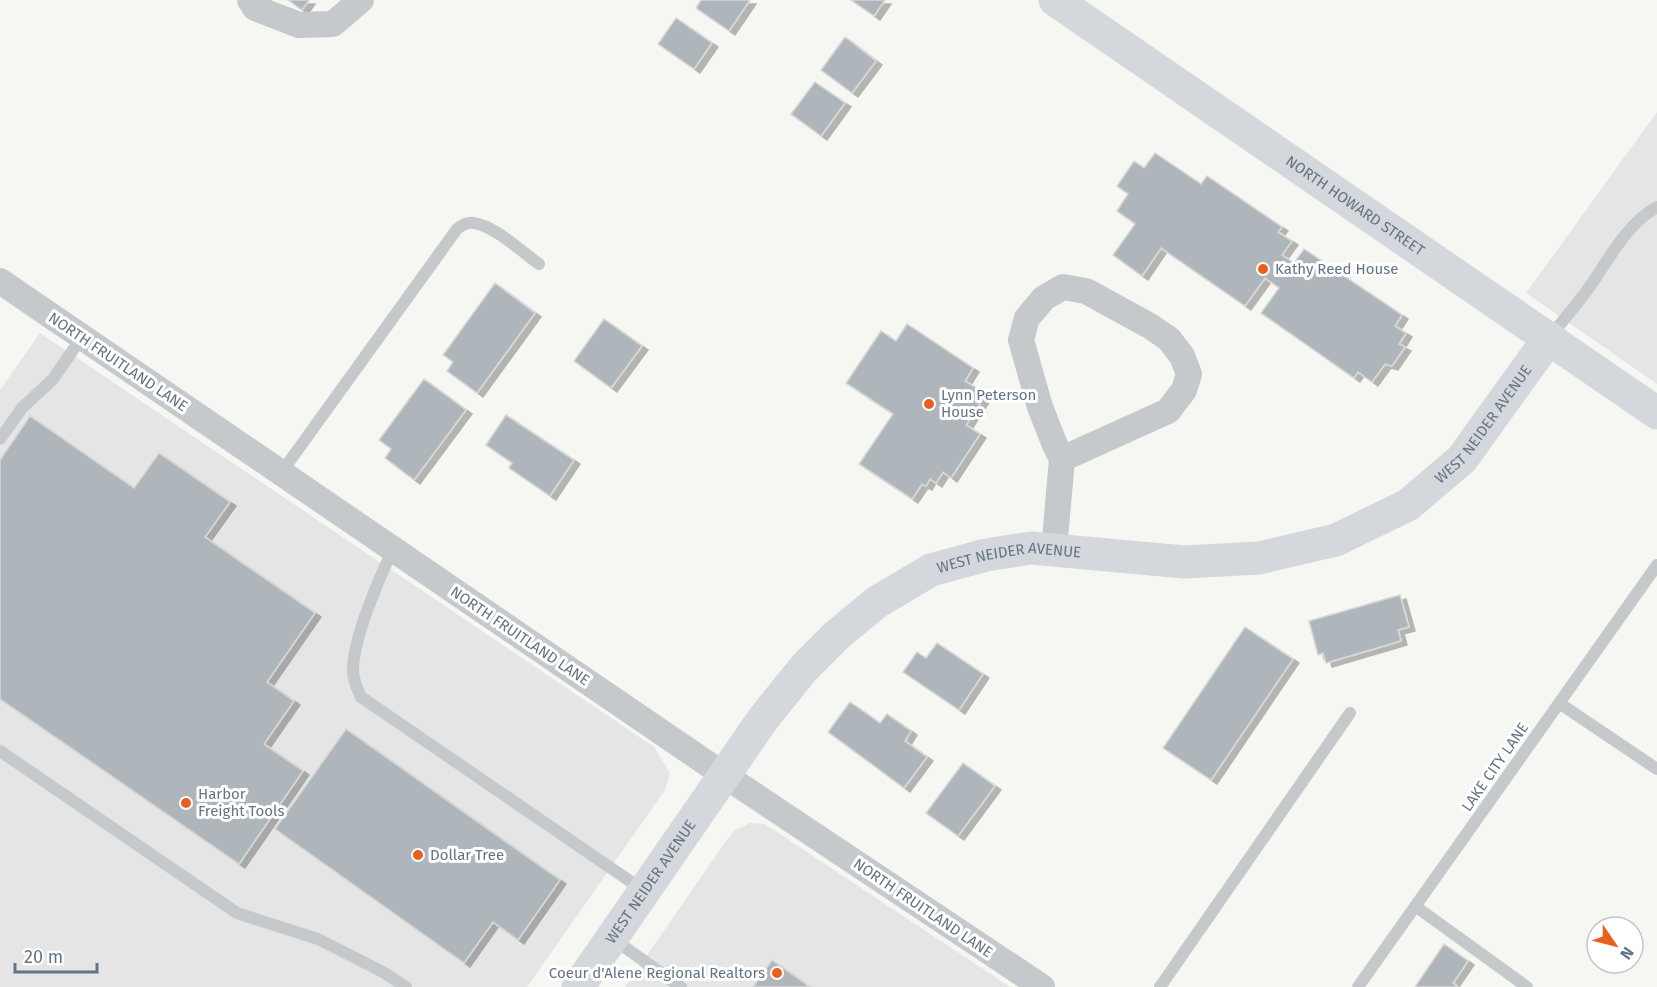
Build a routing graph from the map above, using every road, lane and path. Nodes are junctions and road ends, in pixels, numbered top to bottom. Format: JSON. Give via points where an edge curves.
{"nodes":[{"id":1,"x":250,"y":0,"type":"edge"},
{"id":2,"x":361,"y":0,"type":"edge"},
{"id":3,"x":1055,"y":0,"type":"edge"},
{"id":4,"x":1657,"y":207,"type":"edge"},
{"id":5,"x":539,"y":264,"type":"dead end"},
{"id":6,"x":0,"y":281,"type":"edge"},
{"id":7,"x":82,"y":337,"type":"junction"},
{"id":8,"x":1549,"y":338,"type":"junction"},
{"id":9,"x":1657,"y":413,"type":"edge"},
{"id":10,"x":0,"y":439,"type":"edge"},
{"id":11,"x":1062,"y":459,"type":"junction"},
{"id":12,"x":281,"y":473,"type":"junction"},
{"id":13,"x":393,"y":549,"type":"junction"},
{"id":14,"x":1054,"y":550,"type":"junction"},
{"id":15,"x":1657,"y":565,"type":"edge"},
{"id":16,"x":1559,"y":703,"type":"junction"},
{"id":17,"x":1350,"y":713,"type":"dead end"},
{"id":18,"x":0,"y":751,"type":"edge"},
{"id":19,"x":1657,"y":769,"type":"edge"},
{"id":20,"x":724,"y":776,"type":"junction"},
{"id":21,"x":644,"y":891,"type":"junction"},
{"id":22,"x":1415,"y":906,"type":"junction"},
{"id":23,"x":611,"y":939,"type":"junction"},
{"id":24,"x":406,"y":987,"type":"edge"},
{"id":25,"x":578,"y":987,"type":"edge"},
{"id":26,"x":681,"y":987,"type":"edge"},
{"id":27,"x":1042,"y":987,"type":"edge"},
{"id":28,"x":1160,"y":987,"type":"edge"},
{"id":29,"x":1358,"y":987,"type":"edge"},
{"id":30,"x":1527,"y":987,"type":"edge"}],
"edges":[{"from":1,"to":2,"type":"street","via":[[255,8],[299,25],[333,24]]},
{"from":3,"to":8,"type":"street","name":"NORTH HOWARD STREET"},
{"from":4,"to":8,"type":"lane","via":[[1631,226]]},
{"from":5,"to":12,"type":"lane","via":[[487,227],[472,222],[457,229]]},
{"from":6,"to":7,"type":"street","name":"NORTH FRUITLAND LANE"},
{"from":7,"to":10,"type":"lane","via":[[53,379],[22,408]]},
{"from":7,"to":12,"type":"street","name":"NORTH FRUITLAND LANE"},
{"from":8,"to":9,"type":"street","name":"NORTH HOWARD STREET"},
{"from":8,"to":14,"type":"street","name":"WEST NEIDER AVENUE","via":[[1462,459],[1408,505],[1336,540],[1259,558],[1184,562]]},
{"from":11,"to":11,"type":"street","via":[[1040,407],[1022,340],[1027,318],[1044,298],[1063,287],[1086,291],[1169,339],[1189,374],[1184,390],[1168,411]]},
{"from":11,"to":14,"type":"street"},
{"from":12,"to":13,"type":"street","name":"NORTH FRUITLAND LANE"},
{"from":13,"to":20,"type":"street","name":"NORTH FRUITLAND LANE"},
{"from":13,"to":21,"type":"lane","via":[[379,577],[358,645],[353,670],[361,697]]},
{"from":14,"to":20,"type":"street","name":"WEST NEIDER AVENUE","via":[[1030,548],[986,555],[931,570],[877,602],[804,668]]},
{"from":15,"to":16,"type":"lane","name":"LAKE CITY LANE"},
{"from":16,"to":19,"type":"lane"},
{"from":16,"to":22,"type":"lane","name":"LAKE CITY LANE"},
{"from":17,"to":28,"type":"lane"},
{"from":18,"to":24,"type":"lane","via":[[237,913],[318,939]]},
{"from":20,"to":21,"type":"street","name":"WEST NEIDER AVENUE"},
{"from":20,"to":27,"type":"street","name":"NORTH FRUITLAND LANE"},
{"from":21,"to":23,"type":"street","name":"WEST NEIDER AVENUE"},
{"from":22,"to":29,"type":"lane","name":"LAKE CITY LANE"},
{"from":22,"to":30,"type":"lane"},
{"from":23,"to":25,"type":"street","name":"WEST NEIDER AVENUE"},
{"from":23,"to":26,"type":"lane"}]}
